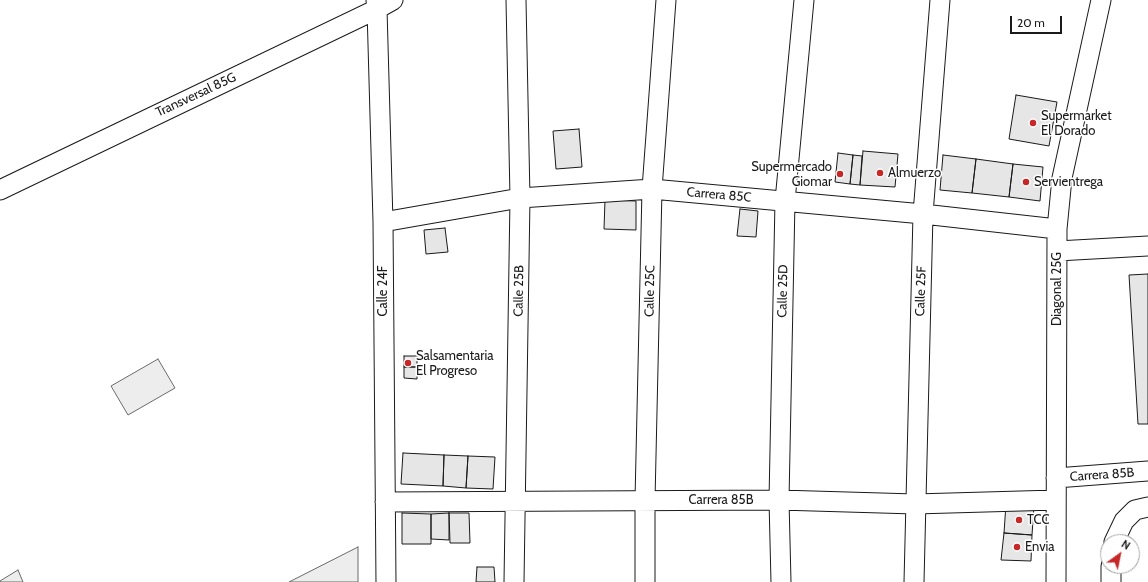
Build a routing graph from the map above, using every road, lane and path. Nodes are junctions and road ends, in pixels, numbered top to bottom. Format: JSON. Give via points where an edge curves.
{"nodes":[{"id":1,"x":516,"y":0,"type":"edge"},
{"id":2,"x":666,"y":0,"type":"edge"},
{"id":3,"x":804,"y":0,"type":"edge"},
{"id":4,"x":940,"y":0,"type":"edge"},
{"id":5,"x":1101,"y":0,"type":"edge"},
{"id":6,"x":382,"y":3,"type":"edge"},
{"id":7,"x":0,"y":190,"type":"edge"},
{"id":8,"x":652,"y":190,"type":"junction"},
{"id":9,"x":520,"y":198,"type":"junction"},
{"id":10,"x":785,"y":201,"type":"junction"},
{"id":11,"x":923,"y":214,"type":"junction"},
{"id":12,"x":383,"y":222,"type":"junction"},
{"id":13,"x":1057,"y":229,"type":"junction"},
{"id":14,"x":1148,"y":246,"type":"edge"},
{"id":15,"x":1057,"y":251,"type":"junction"},
{"id":16,"x":1148,"y":471,"type":"edge"},
{"id":17,"x":1056,"y":478,"type":"junction"},
{"id":18,"x":516,"y":500,"type":"junction"},
{"id":19,"x":645,"y":500,"type":"junction"},
{"id":20,"x":778,"y":500,"type":"junction"},
{"id":21,"x":1056,"y":500,"type":"junction"},
{"id":22,"x":385,"y":502,"type":"junction"},
{"id":23,"x":915,"y":504,"type":"junction"},
{"id":24,"x":1148,"y":507,"type":"edge"},
{"id":25,"x":1118,"y":534,"type":"edge"},
{"id":26,"x":386,"y":582,"type":"edge"},
{"id":27,"x":514,"y":582,"type":"edge"},
{"id":28,"x":645,"y":582,"type":"edge"},
{"id":29,"x":780,"y":582,"type":"edge"},
{"id":30,"x":914,"y":582,"type":"edge"},
{"id":31,"x":1056,"y":582,"type":"edge"}],
"edges":[{"from":1,"to":9,"type":"street","name":"Calle 25B"},
{"from":2,"to":8,"type":"street","name":"Calle 25C"},
{"from":3,"to":10,"type":"street","name":"Calle 25D"},
{"from":4,"to":11,"type":"street","name":"Calle 25F"},
{"from":5,"to":13,"type":"street","name":"Diagonal 25G","via":[[1062,178]]},
{"from":6,"to":7,"type":"street","name":"Transversal 85G"},
{"from":6,"to":12,"type":"street","name":"Calle 24F"},
{"from":8,"to":9,"type":"street","name":"Carrera 85C"},
{"from":8,"to":10,"type":"street","name":"Carrera 85C"},
{"from":8,"to":19,"type":"street","name":"Calle 25C"},
{"from":9,"to":12,"type":"street","name":"Carrera 85C"},
{"from":9,"to":18,"type":"street","name":"Calle 25B"},
{"from":10,"to":11,"type":"street","name":"Carrera 85C"},
{"from":10,"to":20,"type":"street","name":"Calle 25D"},
{"from":11,"to":13,"type":"street","name":"Carrera 85C"},
{"from":11,"to":23,"type":"street","name":"Calle 25F"},
{"from":12,"to":22,"type":"street","name":"Calle 24F"},
{"from":13,"to":15,"type":"street","name":"Diagonal 25G"},
{"from":14,"to":15,"type":"street"},
{"from":15,"to":17,"type":"street","name":"Diagonal 25G"},
{"from":16,"to":17,"type":"street","name":"Carrera 85B"},
{"from":17,"to":21,"type":"street","name":"Diagonal 25G"},
{"from":18,"to":19,"type":"street","name":"Carrera 85B"},
{"from":18,"to":22,"type":"street","name":"Carrera 85B"},
{"from":18,"to":27,"type":"street","name":"Calle 25B"},
{"from":19,"to":20,"type":"street","name":"Carrera 85B"},
{"from":19,"to":28,"type":"street","name":"Calle 25C"},
{"from":20,"to":23,"type":"street","name":"Carrera 85B"},
{"from":20,"to":29,"type":"street","name":"Calle 25D"},
{"from":21,"to":23,"type":"street","name":"Carrera 85B"},
{"from":21,"to":31,"type":"street","name":"Diagonal 25G"},
{"from":22,"to":26,"type":"street","name":"Calle 24F"},
{"from":23,"to":30,"type":"street","name":"Calle 25F"},
{"from":24,"to":25,"type":"street","via":[[1135,510],[1124,521]]}]}
